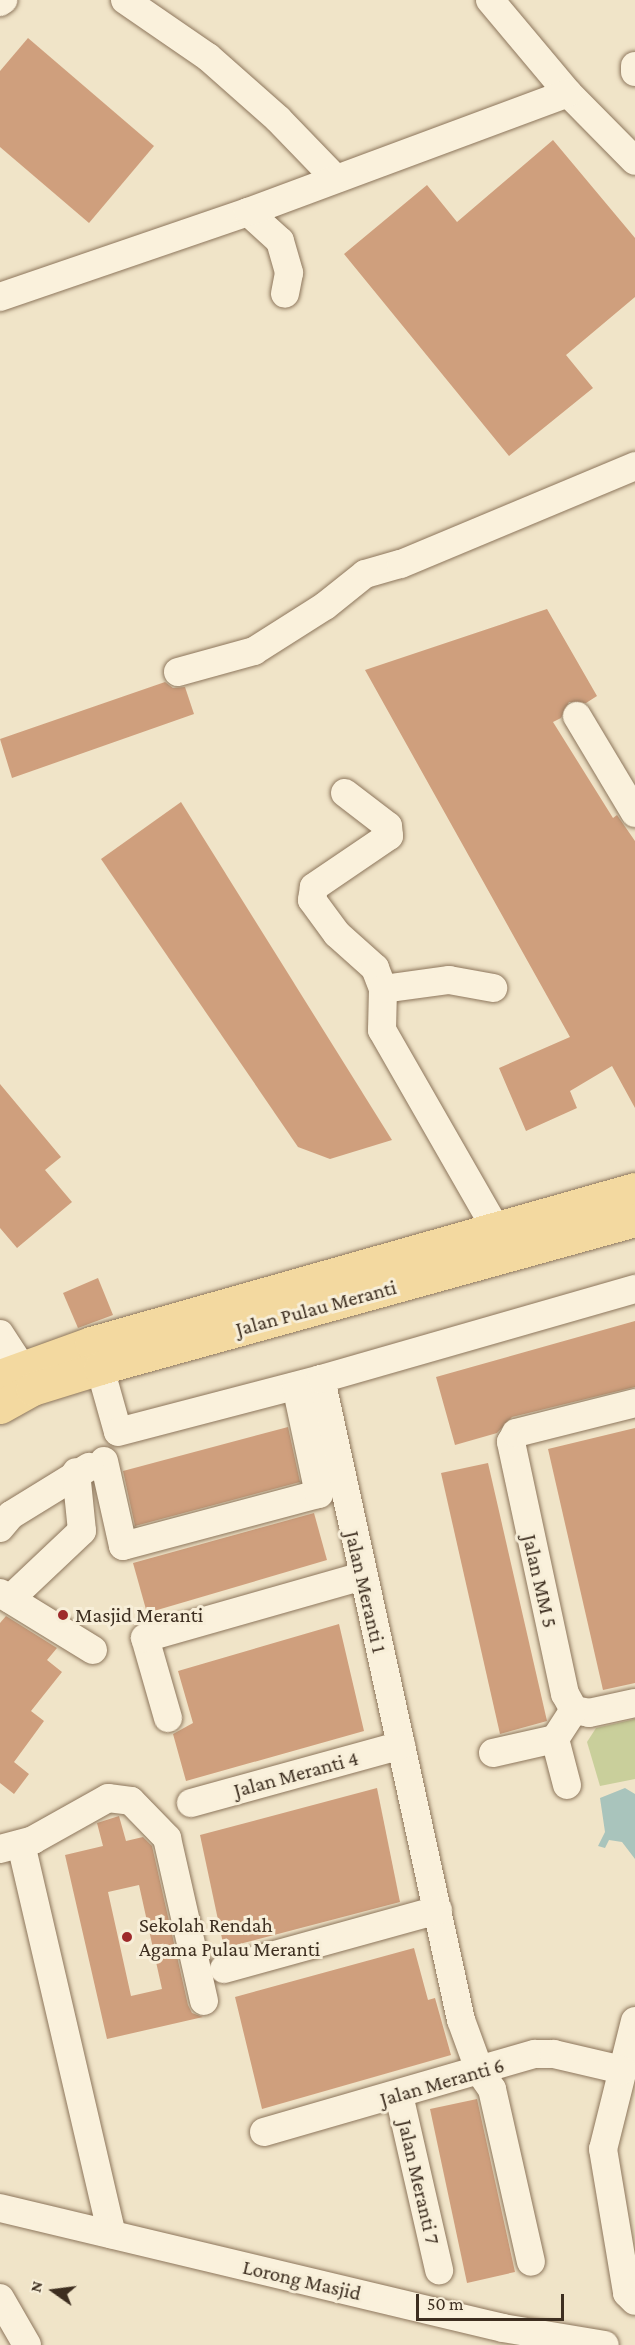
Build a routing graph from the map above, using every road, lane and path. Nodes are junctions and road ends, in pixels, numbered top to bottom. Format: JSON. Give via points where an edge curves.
{"nodes":[{"id":1,"x":125,"y":0,"type":"edge"},
{"id":2,"x":490,"y":0,"type":"edge"},
{"id":3,"x":635,"y":66,"type":"edge"},
{"id":4,"x":635,"y":72,"type":"edge"},
{"id":5,"x":568,"y":93,"type":"junction"},
{"id":6,"x":635,"y":162,"type":"edge"},
{"id":7,"x":334,"y":177,"type":"junction"},
{"id":8,"x":248,"y":212,"type":"junction"},
{"id":9,"x":285,"y":294,"type":"dead end"},
{"id":10,"x":0,"y":297,"type":"edge"},
{"id":11,"x":635,"y":466,"type":"edge"},
{"id":12,"x":178,"y":672,"type":"dead end"},
{"id":13,"x":578,"y":716,"type":"dead end"},
{"id":14,"x":345,"y":793,"type":"dead end"},
{"id":15,"x":635,"y":813,"type":"edge"},
{"id":16,"x":493,"y":988,"type":"dead end"},
{"id":17,"x":383,"y":989,"type":"junction"},
{"id":18,"x":635,"y":1189,"type":"edge"},
{"id":19,"x":635,"y":1220,"type":"edge"},
{"id":20,"x":495,"y":1227,"type":"junction"},
{"id":21,"x":635,"y":1289,"type":"edge"},
{"id":22,"x":0,"y":1334,"type":"edge"},
{"id":23,"x":100,"y":1368,"type":"junction"},
{"id":24,"x":10,"y":1371,"type":"edge"},
{"id":25,"x":309,"y":1383,"type":"junction"},
{"id":26,"x":635,"y":1403,"type":"edge"},
{"id":27,"x":0,"y":1407,"type":"edge"},
{"id":28,"x":118,"y":1432,"type":"junction"},
{"id":29,"x":104,"y":1461,"type":"junction"},
{"id":30,"x":76,"y":1472,"type":"junction"},
{"id":31,"x":0,"y":1528,"type":"edge"},
{"id":32,"x":363,"y":1576,"type":"junction"},
{"id":33,"x":5,"y":1596,"type":"edge"},
{"id":34,"x":93,"y":1650,"type":"dead end"},
{"id":35,"x":635,"y":1703,"type":"edge"},
{"id":36,"x":574,"y":1710,"type":"junction"},
{"id":37,"x":168,"y":1718,"type":"dead end"},
{"id":38,"x":555,"y":1739,"type":"junction"},
{"id":39,"x":401,"y":1745,"type":"junction"},
{"id":40,"x":493,"y":1753,"type":"dead end"},
{"id":41,"x":567,"y":1785,"type":"dead end"},
{"id":42,"x":191,"y":1803,"type":"dead end"},
{"id":43,"x":10,"y":1847,"type":"edge"},
{"id":44,"x":438,"y":1910,"type":"junction"},
{"id":45,"x":224,"y":1969,"type":"dead end"},
{"id":46,"x":204,"y":2001,"type":"dead end"},
{"id":47,"x":635,"y":2021,"type":"edge"},
{"id":48,"x":622,"y":2070,"type":"junction"},
{"id":49,"x":480,"y":2072,"type":"junction"},
{"id":50,"x":399,"y":2095,"type":"junction"},
{"id":51,"x":264,"y":2132,"type":"dead end"},
{"id":52,"x":0,"y":2208,"type":"edge"},
{"id":53,"x":112,"y":2235,"type":"junction"},
{"id":54,"x":531,"y":2262,"type":"dead end"},
{"id":55,"x":438,"y":2270,"type":"dead end"},
{"id":56,"x":0,"y":2298,"type":"edge"},
{"id":57,"x":635,"y":2301,"type":"edge"},
{"id":58,"x":501,"y":2336,"type":"edge"},
{"id":59,"x":27,"y":2345,"type":"edge"},
{"id":60,"x":605,"y":2345,"type":"edge"}],
"edges":[{"from":1,"to":7,"type":"street","via":[[207,57],[278,119]]},
{"from":2,"to":5,"type":"street"},
{"from":3,"to":4,"type":"street"},
{"from":5,"to":6,"type":"street"},
{"from":5,"to":7,"type":"street"},
{"from":7,"to":8,"type":"street"},
{"from":8,"to":9,"type":"street","via":[[280,241],[289,273]]},
{"from":8,"to":10,"type":"street"},
{"from":11,"to":12,"type":"street","via":[[401,564],[365,574],[325,606],[254,651]]},
{"from":13,"to":15,"type":"street"},
{"from":14,"to":17,"type":"street","via":[[388,826],[388,836],[314,887],[312,900],[337,934],[375,968]]},
{"from":16,"to":17,"type":"street","via":[[449,980]]},
{"from":17,"to":20,"type":"street","via":[[382,1030]]},
{"from":18,"to":20,"type":"main road","name":"Jalan Pulau Meranti"},
{"from":19,"to":23,"type":"main road","name":"Jalan Pulau Meranti"},
{"from":20,"to":24,"type":"main road","name":"Jalan Pulau Meranti"},
{"from":21,"to":25,"type":"street"},
{"from":22,"to":24,"type":"street"},
{"from":23,"to":27,"type":"main road","name":"Jalan Pulau Meranti","via":[[32,1389]]},
{"from":23,"to":28,"type":"street"},
{"from":25,"to":28,"type":"street"},
{"from":25,"to":29,"type":"street","via":[[320,1494],[123,1546]]},
{"from":25,"to":32,"type":"street","name":"Jalan Meranti 1"},
{"from":26,"to":36,"type":"street","name":"Jalan MM 5","via":[[516,1433],[511,1450],[565,1695]]},
{"from":28,"to":29,"type":"street"},
{"from":29,"to":30,"type":"street"},
{"from":30,"to":31,"type":"street","via":[[11,1515]]},
{"from":30,"to":33,"type":"street","via":[[82,1531]]},
{"from":32,"to":37,"type":"street","via":[[146,1638]]},
{"from":32,"to":39,"type":"street","name":"Jalan Meranti 1"},
{"from":33,"to":34,"type":"street"},
{"from":35,"to":36,"type":"street","via":[[589,1713]]},
{"from":36,"to":38,"type":"street"},
{"from":38,"to":40,"type":"street"},
{"from":38,"to":41,"type":"street"},
{"from":39,"to":42,"type":"street","name":"Jalan Meranti 4"},
{"from":39,"to":44,"type":"street","name":"Jalan Meranti 1"},
{"from":43,"to":46,"type":"street","via":[[108,1798],[131,1801],[149,1815],[166,1838]]},
{"from":43,"to":53,"type":"street"},
{"from":44,"to":45,"type":"street"},
{"from":44,"to":49,"type":"street","name":"Jalan Meranti 1","via":[[461,2020]]},
{"from":47,"to":48,"type":"street"},
{"from":48,"to":49,"type":"street","name":"Jalan Meranti 6","via":[[554,2054],[535,2054]]},
{"from":48,"to":57,"type":"street","via":[[603,2148],[627,2293]]},
{"from":49,"to":50,"type":"street","name":"Jalan Meranti 6"},
{"from":49,"to":54,"type":"street","name":"Jalan Meranti 1","via":[[492,2089]]},
{"from":50,"to":51,"type":"street","name":"Jalan Meranti 6"},
{"from":50,"to":55,"type":"street","name":"Jalan Meranti 7"},
{"from":52,"to":53,"type":"street","name":"Lorong Masjid"},
{"from":53,"to":58,"type":"street","name":"Lorong Masjid"},
{"from":56,"to":59,"type":"street"},
{"from":58,"to":60,"type":"street","name":"Lorong Masjid"}]}
